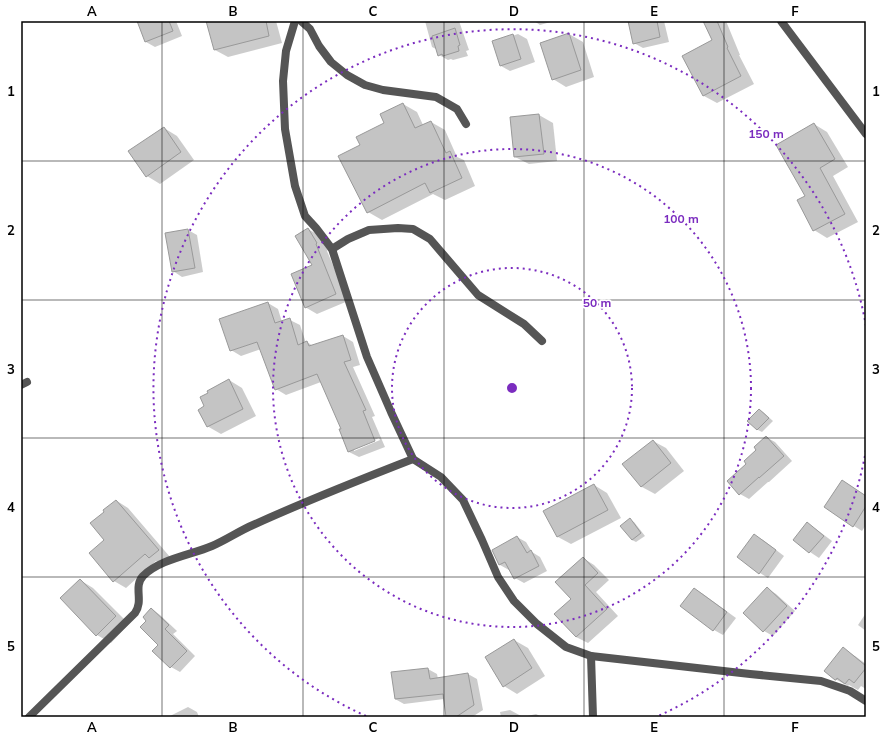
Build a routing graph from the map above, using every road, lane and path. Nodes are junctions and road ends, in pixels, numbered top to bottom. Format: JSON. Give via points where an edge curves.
{"nodes":[{"id":1,"x":295,"y":21,"type":"edge"},
{"id":2,"x":301,"y":21,"type":"edge"},
{"id":3,"x":781,"y":21,"type":"edge"},
{"id":4,"x":466,"y":124,"type":"dead end"},
{"id":5,"x":866,"y":134,"type":"edge"},
{"id":6,"x":332,"y":250,"type":"junction"},
{"id":7,"x":542,"y":341,"type":"dead end"},
{"id":8,"x":413,"y":459,"type":"junction"},
{"id":9,"x":591,"y":656,"type":"junction"},
{"id":10,"x":866,"y":700,"type":"edge"},
{"id":11,"x":29,"y":717,"type":"edge"},
{"id":12,"x":593,"y":717,"type":"edge"}],
"edges":[{"from":1,"to":6,"type":"street","via":[[286,51],[283,81],[285,129],[295,186],[305,216]]},
{"from":2,"to":4,"type":"street","via":[[310,29],[331,62],[347,75],[365,85],[383,90],[436,97],[457,108]]},
{"from":3,"to":5,"type":"street"},
{"from":6,"to":7,"type":"street","via":[[348,239],[369,230],[413,229],[430,239],[478,295],[524,324]]},
{"from":6,"to":8,"type":"street","via":[[367,357]]},
{"from":8,"to":9,"type":"street","via":[[441,477],[463,500],[498,577],[514,601],[566,647]]},
{"from":8,"to":11,"type":"street","via":[[339,488],[212,546],[171,560],[149,571],[139,584],[139,603],[135,613]]},
{"from":9,"to":10,"type":"street","via":[[821,681],[850,691]]},
{"from":9,"to":12,"type":"street"}]}
